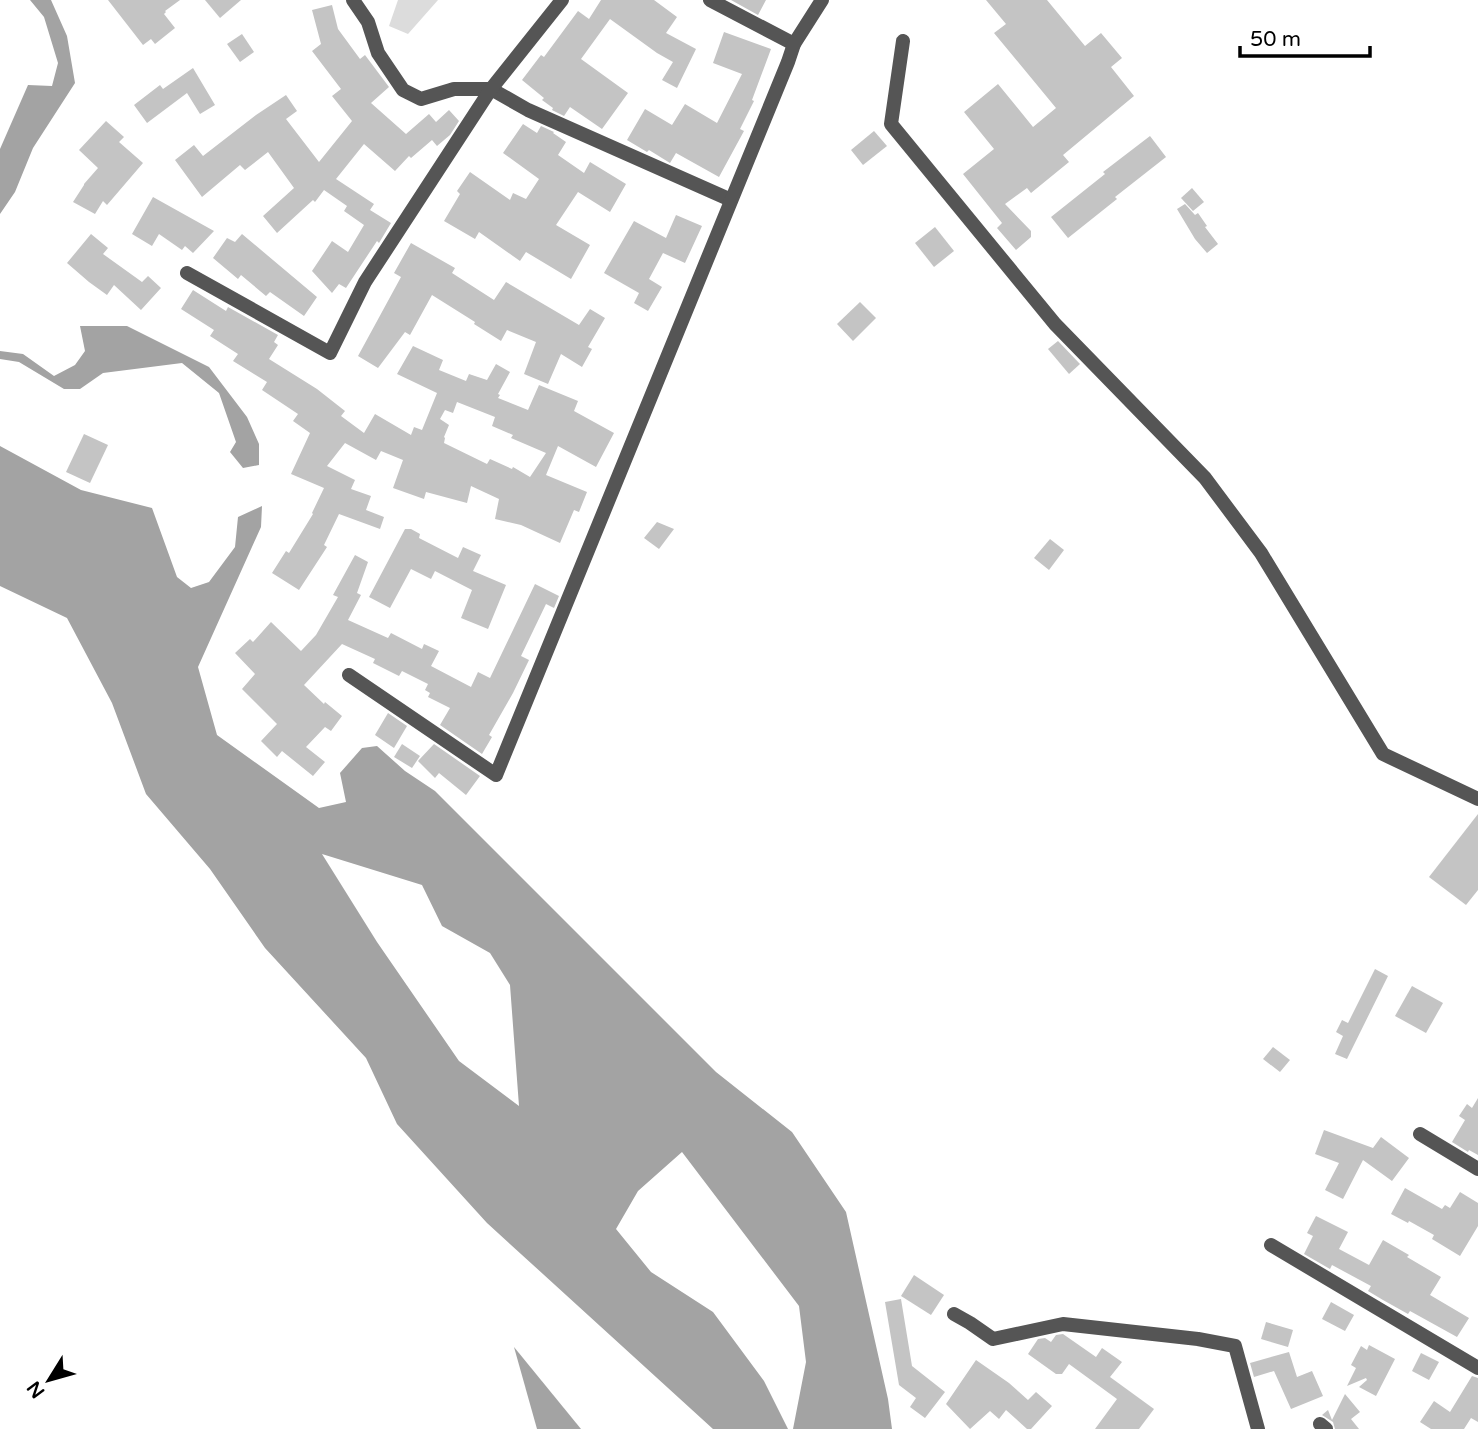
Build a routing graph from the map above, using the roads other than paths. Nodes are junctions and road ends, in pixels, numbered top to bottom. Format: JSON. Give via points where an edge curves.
{"nodes":[{"id":1,"x":353,"y":0,"type":"edge"},
{"id":2,"x":562,"y":0,"type":"edge"},
{"id":3,"x":710,"y":0,"type":"edge"},
{"id":4,"x":822,"y":0,"type":"edge"},
{"id":5,"x":903,"y":41,"type":"dead end"},
{"id":6,"x":794,"y":44,"type":"junction"},
{"id":7,"x":491,"y":89,"type":"junction"},
{"id":8,"x":731,"y":200,"type":"junction"},
{"id":9,"x":187,"y":273,"type":"dead end"},
{"id":10,"x":349,"y":675,"type":"dead end"},
{"id":11,"x":1478,"y":799,"type":"edge"},
{"id":12,"x":1420,"y":1134,"type":"dead end"},
{"id":13,"x":1478,"y":1169,"type":"edge"},
{"id":14,"x":1271,"y":1245,"type":"dead end"},
{"id":15,"x":954,"y":1314,"type":"dead end"},
{"id":16,"x":1478,"y":1368,"type":"edge"},
{"id":17,"x":1258,"y":1429,"type":"edge"}],
"edges":[{"from":1,"to":7,"type":"street","via":[[402,90],[421,99],[454,89]]},
{"from":2,"to":7,"type":"street"},
{"from":3,"to":6,"type":"street"},
{"from":4,"to":6,"type":"street"},
{"from":5,"to":11,"type":"street","via":[[891,124],[1055,324],[1205,478],[1261,553],[1382,754]]},
{"from":6,"to":8,"type":"street"},
{"from":7,"to":8,"type":"street","via":[[528,110]]},
{"from":7,"to":9,"type":"street","via":[[365,282],[330,353]]},
{"from":8,"to":10,"type":"street","via":[[496,775]]},
{"from":12,"to":13,"type":"street"},
{"from":14,"to":16,"type":"street"},
{"from":15,"to":17,"type":"street","via":[[993,1339],[1063,1324],[1236,1346]]}]}
